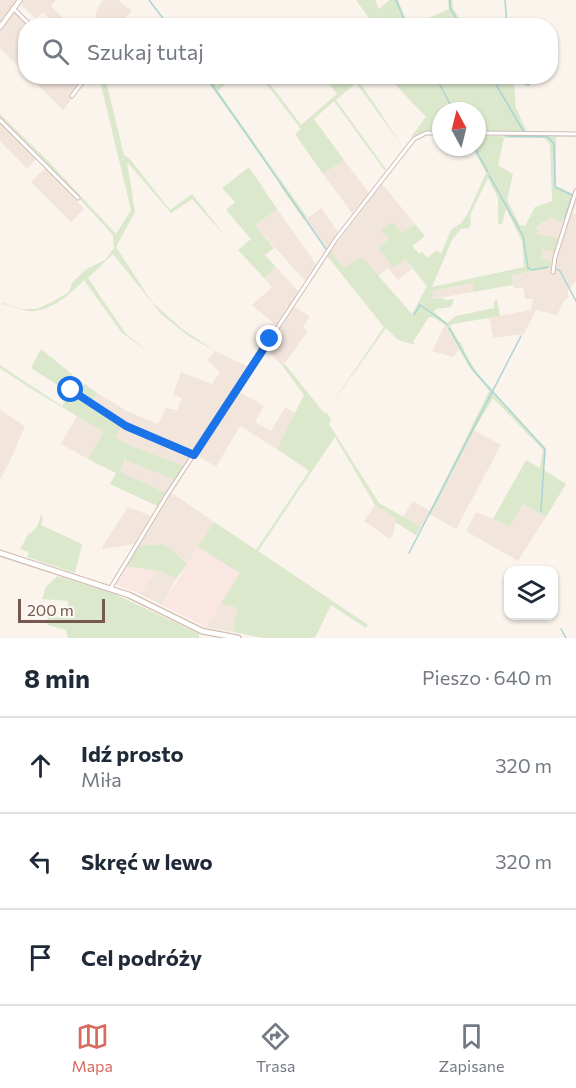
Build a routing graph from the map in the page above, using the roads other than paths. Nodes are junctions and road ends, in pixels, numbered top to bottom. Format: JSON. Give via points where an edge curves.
{"nodes":[{"id":1,"x":20,"y":0,"type":"edge"},
{"id":2,"x":13,"y":8,"type":"junction"},
{"id":3,"x":23,"y":18,"type":"edge"},
{"id":4,"x":0,"y":27,"type":"edge"},
{"id":5,"x":81,"y":84,"type":"edge"},
{"id":6,"x":72,"y":96,"type":"dead end"},
{"id":7,"x":0,"y":120,"type":"edge"},
{"id":8,"x":432,"y":133,"type":"edge"},
{"id":9,"x":486,"y":134,"type":"edge"},
{"id":10,"x":576,"y":134,"type":"edge"},
{"id":11,"x":576,"y":191,"type":"edge"},
{"id":12,"x":78,"y":198,"type":"dead end"},
{"id":13,"x":553,"y":272,"type":"dead end"},
{"id":14,"x":71,"y":390,"type":"dead end"},
{"id":15,"x":194,"y":455,"type":"junction"},
{"id":16,"x":0,"y":553,"type":"edge"},
{"id":17,"x":110,"y":589,"type":"junction"},
{"id":18,"x":238,"y":638,"type":"edge"}],
"edges":[{"from":1,"to":2,"type":"street"},
{"from":2,"to":3,"type":"street"},
{"from":2,"to":4,"type":"street"},
{"from":5,"to":6,"type":"street"},
{"from":7,"to":12,"type":"street"},
{"from":8,"to":15,"type":"street","via":[[414,139],[365,199]]},
{"from":9,"to":10,"type":"street"},
{"from":11,"to":13,"type":"street"},
{"from":14,"to":15,"type":"street","via":[[126,426]]},
{"from":15,"to":17,"type":"street"},
{"from":16,"to":17,"type":"main road"},
{"from":17,"to":18,"type":"main road","via":[[193,627]]}]}
